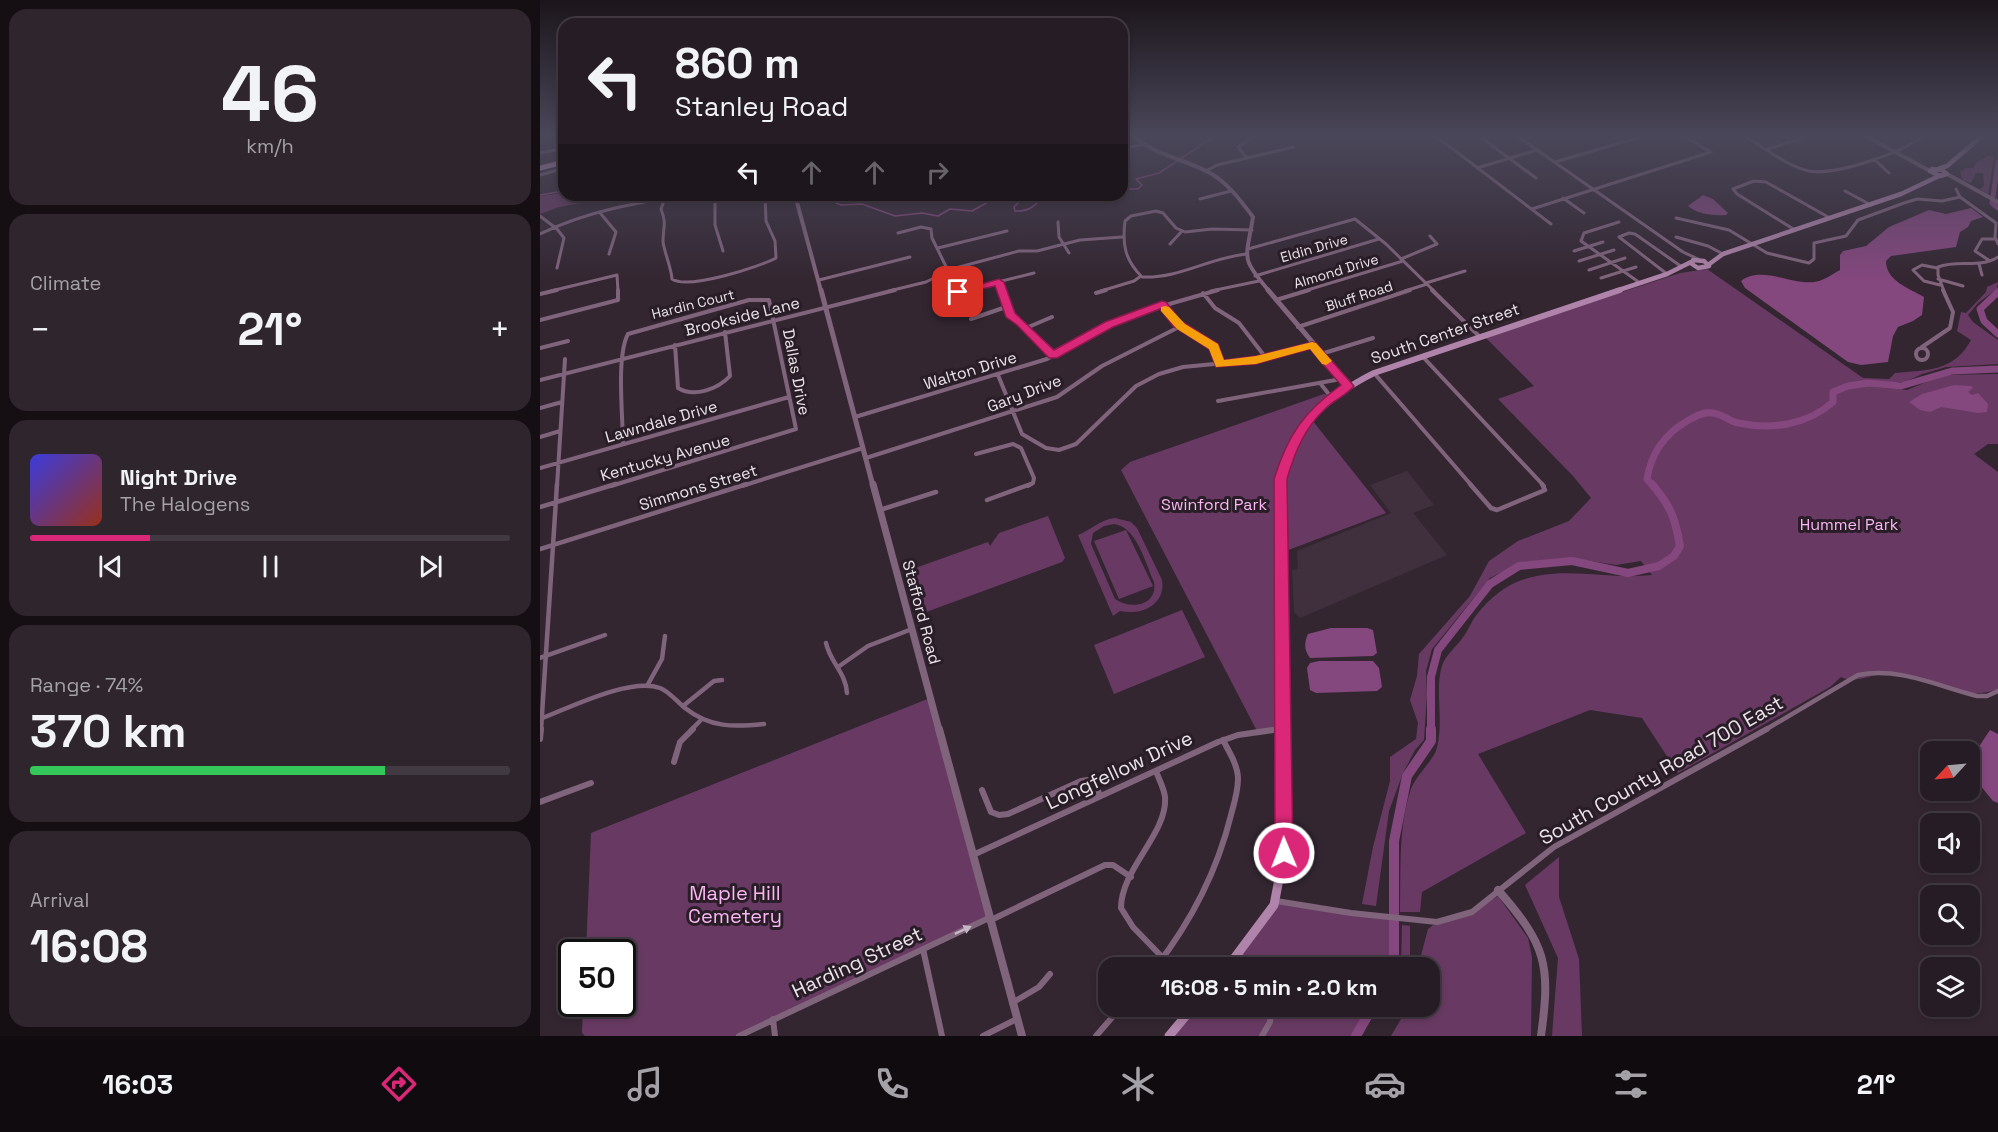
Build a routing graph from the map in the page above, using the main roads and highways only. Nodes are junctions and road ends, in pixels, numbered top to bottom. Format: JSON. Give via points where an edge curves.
{"nodes":[{"id":1,"x":1920,"y":184,"type":"edge"},
{"id":2,"x":1724,"y":254,"type":"junction"},
{"id":3,"x":1700,"y":260,"type":"junction"},
{"id":4,"x":1691,"y":262,"type":"junction"},
{"id":5,"x":1708,"y":265,"type":"junction"},
{"id":6,"x":1700,"y":268,"type":"junction"},
{"id":7,"x":1667,"y":274,"type":"junction"},
{"id":8,"x":1236,"y":957,"type":"edge"},
{"id":9,"x":1185,"y":1017,"type":"edge"},
{"id":10,"x":1169,"y":1036,"type":"edge"}],
"edges":[{"from":1,"to":2,"type":"main road"},
{"from":2,"to":3,"type":"main road"},
{"from":2,"to":5,"type":"main road"},
{"from":3,"to":4,"type":"main road","name":"South Center Street"},
{"from":3,"to":5,"type":"main road"},
{"from":4,"to":6,"type":"main road"},
{"from":4,"to":7,"type":"main road","name":"South Center Street"},
{"from":5,"to":6,"type":"main road","name":"South Center Street"},
{"from":6,"to":7,"type":"main road","name":"South Center Street"},
{"from":7,"to":8,"type":"main road","name":"South Center Street","via":[[1374,373],[1331,398],[1311,416],[1294,440],[1281,479],[1284,853],[1276,901]]},
{"from":9,"to":10,"type":"main road"}]}
